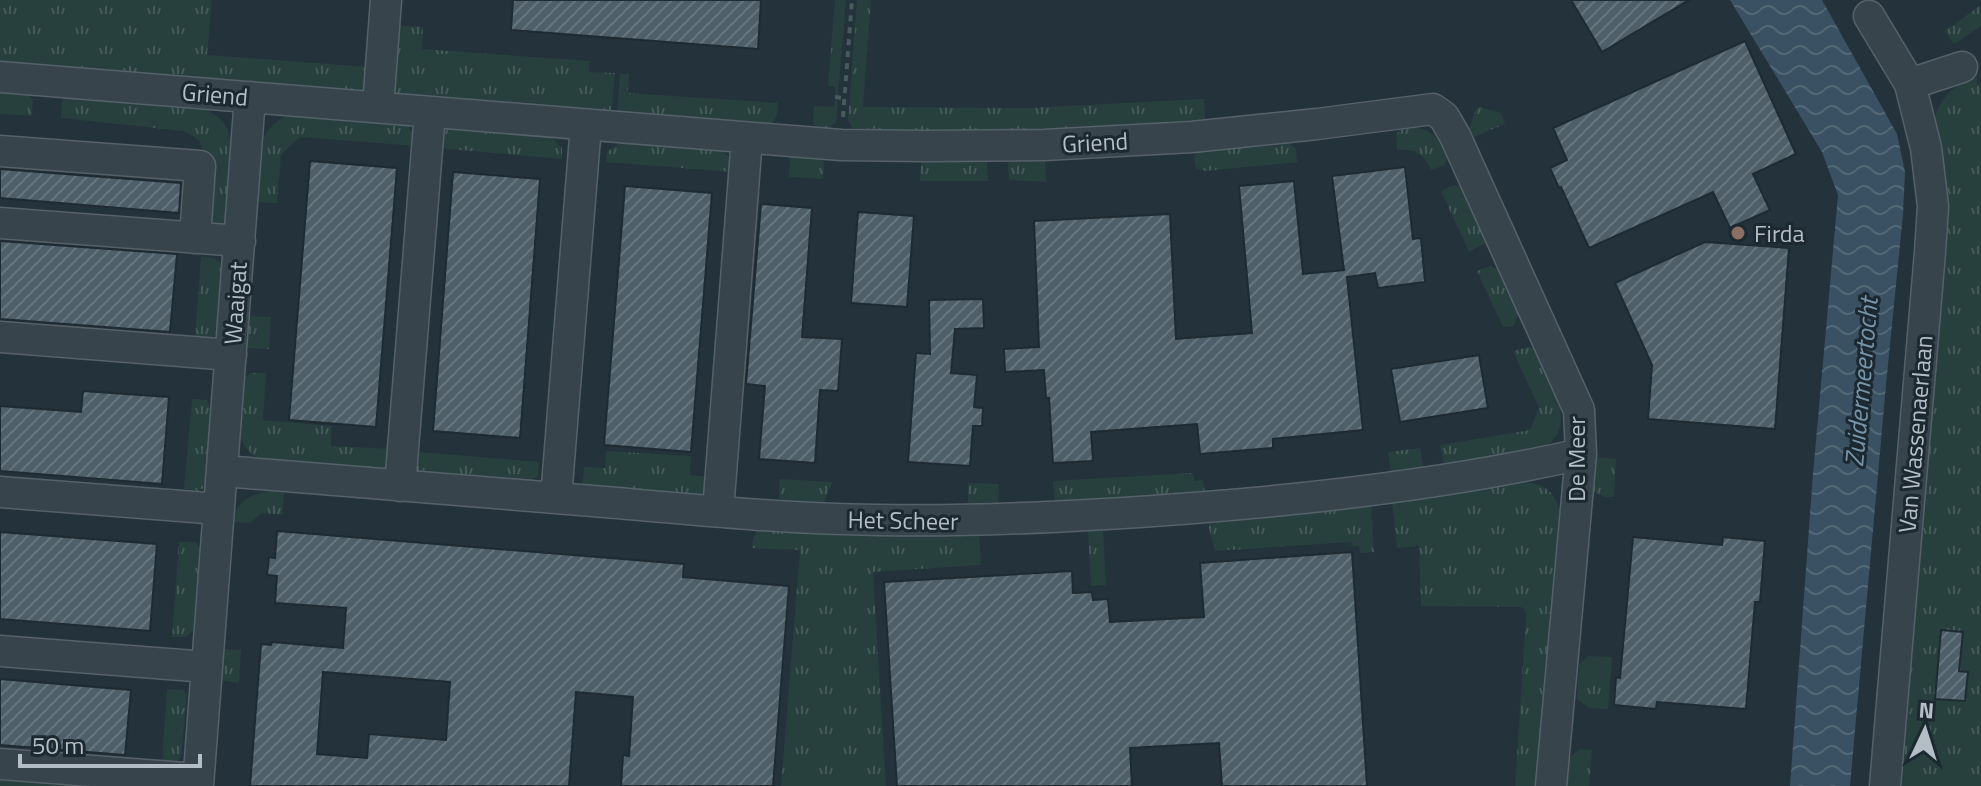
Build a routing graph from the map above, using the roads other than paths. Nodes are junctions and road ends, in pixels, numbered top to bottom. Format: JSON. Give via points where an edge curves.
{"nodes":[{"id":1,"x":386,"y":0,"type":"edge"},
{"id":2,"x":1869,"y":16,"type":"dead end"},
{"id":3,"x":1975,"y":61,"type":"edge"},
{"id":4,"x":0,"y":77,"type":"edge"},
{"id":5,"x":1910,"y":84,"type":"junction"},
{"id":6,"x":250,"y":97,"type":"junction"},
{"id":7,"x":378,"y":107,"type":"junction"},
{"id":8,"x":430,"y":112,"type":"junction"},
{"id":9,"x":1440,"y":113,"type":"joint"},
{"id":10,"x":586,"y":125,"type":"junction"},
{"id":11,"x":747,"y":138,"type":"junction"},
{"id":12,"x":0,"y":151,"type":"edge"},
{"id":13,"x":0,"y":223,"type":"edge"},
{"id":14,"x":195,"y":238,"type":"junction"},
{"id":15,"x":240,"y":241,"type":"junction"},
{"id":16,"x":0,"y":337,"type":"edge"},
{"id":17,"x":231,"y":355,"type":"junction"},
{"id":18,"x":1581,"y":454,"type":"junction"},
{"id":19,"x":222,"y":471,"type":"junction"},
{"id":20,"x":400,"y":486,"type":"junction"},
{"id":21,"x":0,"y":492,"type":"edge"},
{"id":22,"x":556,"y":498,"type":"junction"},
{"id":23,"x":219,"y":509,"type":"junction"},
{"id":24,"x":718,"y":511,"type":"junction"},
{"id":25,"x":0,"y":651,"type":"edge"},
{"id":26,"x":207,"y":667,"type":"junction"},
{"id":27,"x":0,"y":764,"type":"edge"},
{"id":28,"x":198,"y":783,"type":"edge"},
{"id":29,"x":1551,"y":786,"type":"edge"},
{"id":30,"x":1885,"y":786,"type":"edge"}],
"edges":[{"from":1,"to":7,"type":"street"},
{"from":2,"to":5,"type":"street","name":"Van Wassenaerlaan"},
{"from":3,"to":5,"type":"street"},
{"from":4,"to":6,"type":"street","name":"Griend"},
{"from":5,"to":30,"type":"street","name":"Van Wassenaerlaan","via":[[1933,206]]},
{"from":6,"to":7,"type":"street","name":"Griend"},
{"from":6,"to":15,"type":"street","name":"Waaigat"},
{"from":7,"to":8,"type":"street","name":"Griend"},
{"from":8,"to":10,"type":"street","name":"Griend"},
{"from":8,"to":20,"type":"street"},
{"from":9,"to":11,"type":"street","name":"Griend","via":[[1426,109],[1236,133],[1044,145],[841,145]]},
{"from":9,"to":18,"type":"street","name":"De Meer","via":[[1579,410]]},
{"from":10,"to":11,"type":"street","name":"Griend"},
{"from":10,"to":22,"type":"street"},
{"from":11,"to":24,"type":"street"},
{"from":12,"to":14,"type":"street","via":[[200,166]]},
{"from":13,"to":14,"type":"street"},
{"from":14,"to":15,"type":"street"},
{"from":15,"to":17,"type":"street","name":"Waaigat"},
{"from":16,"to":17,"type":"street"},
{"from":17,"to":19,"type":"street","name":"Waaigat"},
{"from":18,"to":24,"type":"street","name":"Het Scheer","via":[[1351,493],[1113,515],[876,520]]},
{"from":18,"to":29,"type":"street","name":"De Meer"},
{"from":19,"to":20,"type":"street","name":"Het Scheer"},
{"from":19,"to":23,"type":"street","name":"Waaigat"},
{"from":20,"to":22,"type":"street","name":"Het Scheer"},
{"from":21,"to":23,"type":"street"},
{"from":22,"to":24,"type":"street","name":"Het Scheer"},
{"from":23,"to":26,"type":"street","name":"Waaigat"},
{"from":25,"to":26,"type":"street"},
{"from":26,"to":28,"type":"street","name":"Waaigat"},
{"from":27,"to":28,"type":"street"}]}
